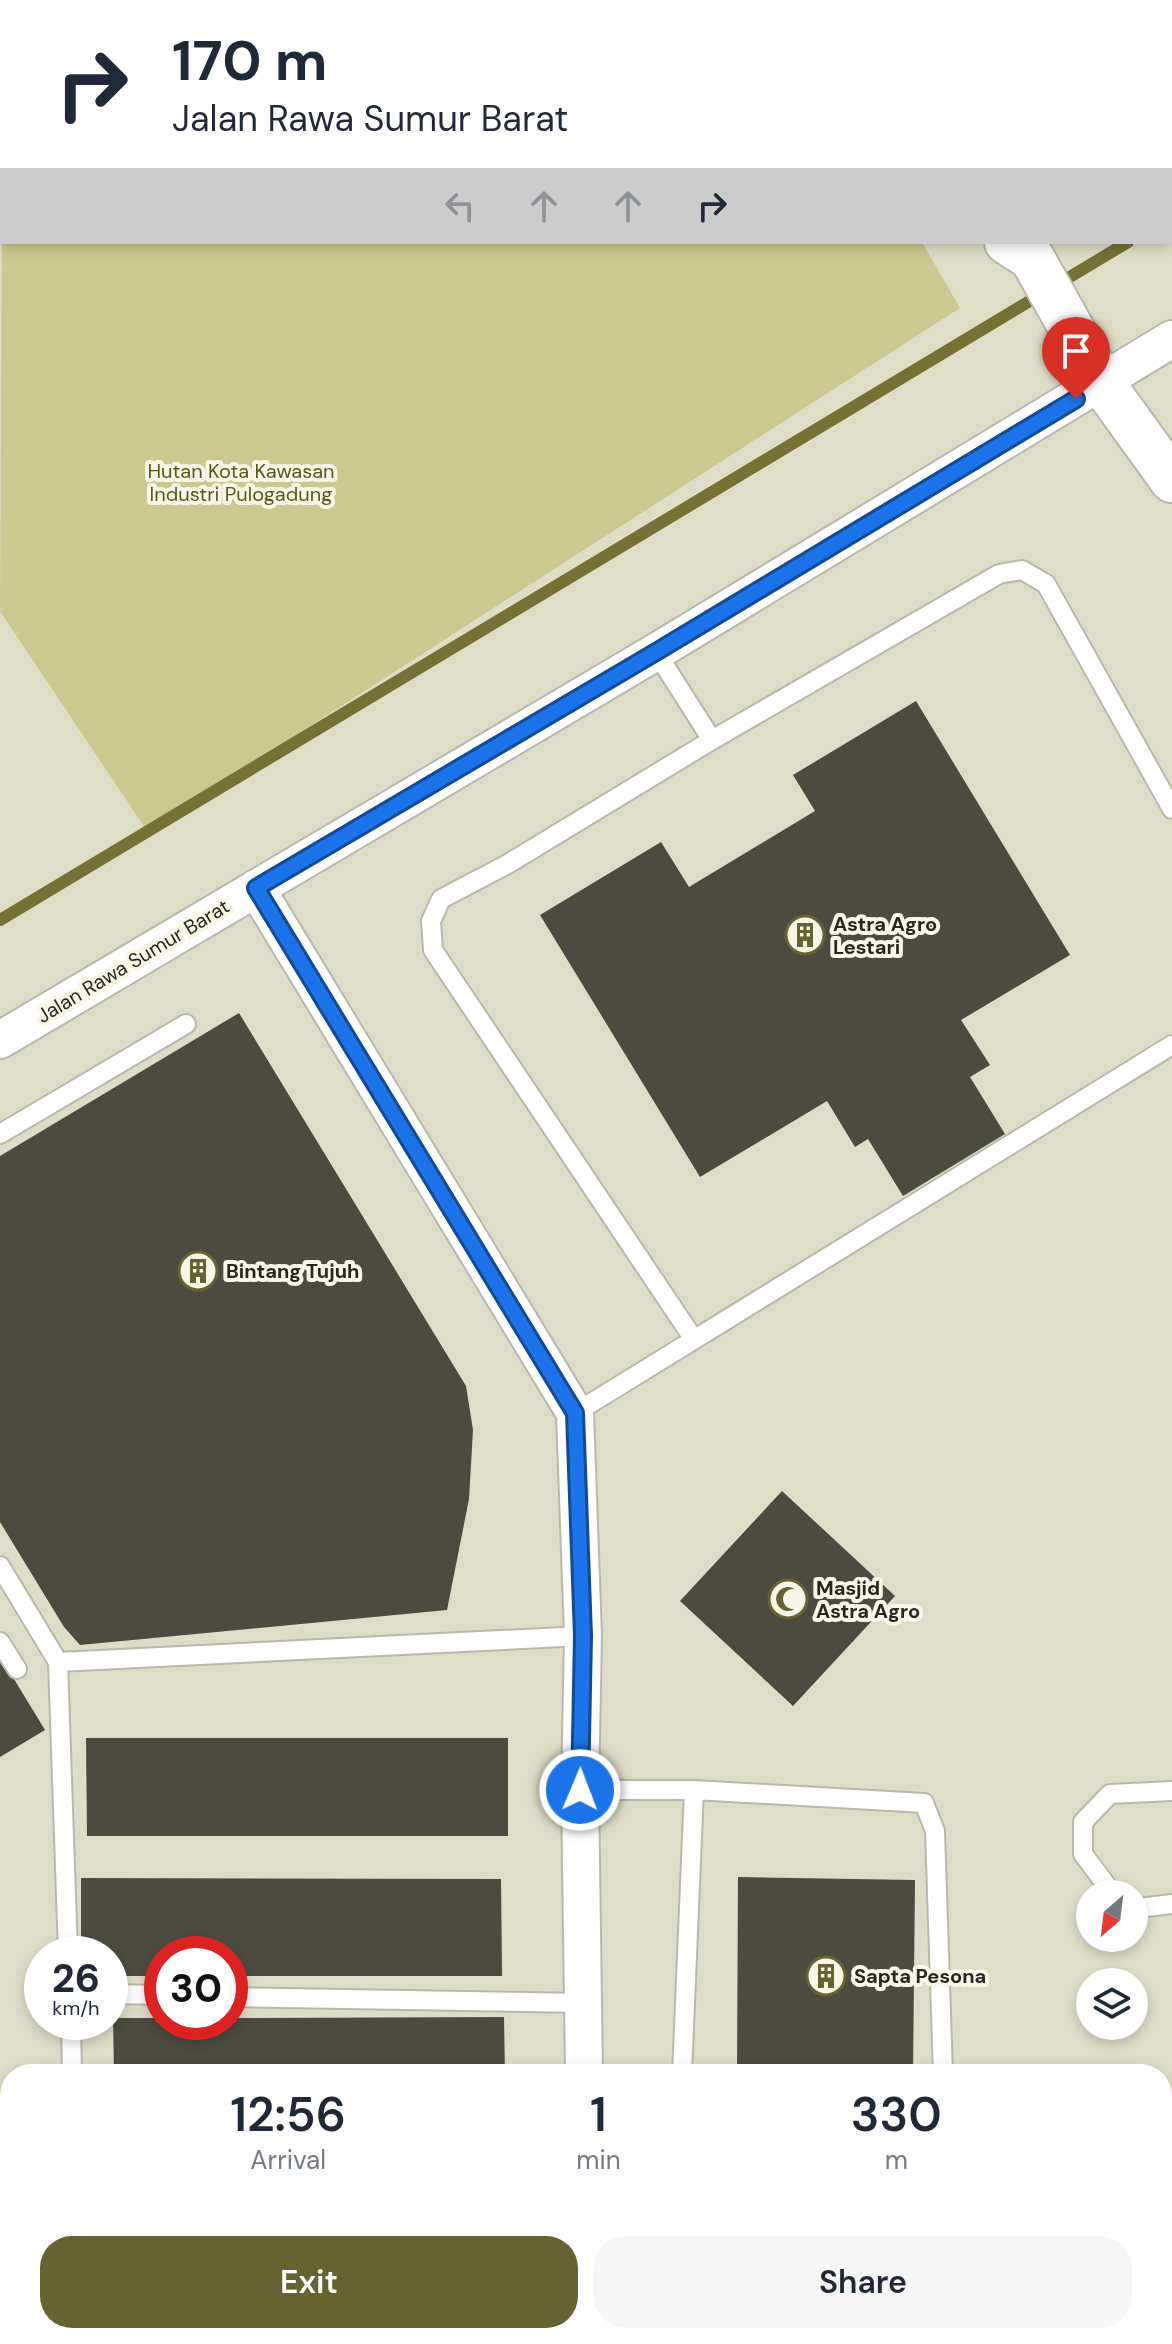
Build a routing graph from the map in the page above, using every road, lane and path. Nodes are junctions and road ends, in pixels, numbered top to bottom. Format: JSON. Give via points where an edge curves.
{"nodes":[{"id":1,"x":1028,"y":255,"type":"edge"},
{"id":2,"x":1172,"y":339,"type":"edge"},
{"id":3,"x":1102,"y":383,"type":"junction"},
{"id":4,"x":1172,"y":480,"type":"edge"},
{"id":5,"x":656,"y":652,"type":"junction"},
{"id":6,"x":712,"y":740,"type":"junction"},
{"id":7,"x":1172,"y":809,"type":"edge"},
{"id":8,"x":256,"y":888,"type":"junction"},
{"id":9,"x":186,"y":1024,"type":"dead end"},
{"id":10,"x":0,"y":1040,"type":"edge"},
{"id":11,"x":1172,"y":1045,"type":"edge"},
{"id":12,"x":0,"y":1134,"type":"edge"},
{"id":13,"x":693,"y":1338,"type":"junction"},
{"id":14,"x":575,"y":1413,"type":"junction"},
{"id":15,"x":0,"y":1566,"type":"edge"},
{"id":16,"x":583,"y":1636,"type":"junction"},
{"id":17,"x":0,"y":1642,"type":"edge"},
{"id":18,"x":58,"y":1662,"type":"junction"},
{"id":19,"x":17,"y":1669,"type":"dead end"},
{"id":20,"x":580,"y":1790,"type":"junction"},
{"id":21,"x":694,"y":1790,"type":"junction"},
{"id":22,"x":1172,"y":1791,"type":"edge"},
{"id":23,"x":1102,"y":1880,"type":"edge"},
{"id":24,"x":1172,"y":1904,"type":"edge"},
{"id":25,"x":1148,"y":1907,"type":"edge"},
{"id":26,"x":67,"y":1936,"type":"edge"},
{"id":27,"x":248,"y":1997,"type":"edge"},
{"id":28,"x":583,"y":2003,"type":"junction"},
{"id":29,"x":71,"y":2040,"type":"edge"},
{"id":30,"x":72,"y":2064,"type":"edge"},
{"id":31,"x":584,"y":2064,"type":"edge"},
{"id":32,"x":682,"y":2064,"type":"edge"},
{"id":33,"x":943,"y":2064,"type":"edge"}],
"edges":[{"from":1,"to":3,"type":"street"},
{"from":2,"to":3,"type":"street","name":"Jalan Rawa Sumur Barat"},
{"from":3,"to":4,"type":"street"},
{"from":3,"to":5,"type":"street","name":"Jalan Rawa Sumur Barat"},
{"from":5,"to":6,"type":"lane"},
{"from":5,"to":8,"type":"street","name":"Jalan Rawa Sumur Barat"},
{"from":6,"to":7,"type":"lane","via":[[999,574],[1022,570],[1046,584]]},
{"from":6,"to":13,"type":"lane","via":[[441,899],[431,921],[433,950]]},
{"from":8,"to":10,"type":"street","name":"Jalan Rawa Sumur Barat"},
{"from":8,"to":14,"type":"street"},
{"from":9,"to":12,"type":"lane"},
{"from":11,"to":13,"type":"lane"},
{"from":13,"to":14,"type":"lane"},
{"from":14,"to":16,"type":"street"},
{"from":15,"to":18,"type":"lane"},
{"from":16,"to":18,"type":"lane"},
{"from":16,"to":20,"type":"street"},
{"from":17,"to":19,"type":"lane"},
{"from":18,"to":26,"type":"lane"},
{"from":20,"to":21,"type":"lane"},
{"from":20,"to":28,"type":"street"},
{"from":21,"to":32,"type":"lane"},
{"from":21,"to":33,"type":"lane","via":[[924,1803],[935,1831]]},
{"from":22,"to":23,"type":"lane","via":[[1110,1794],[1083,1822],[1083,1854]]},
{"from":24,"to":25,"type":"lane"},
{"from":27,"to":28,"type":"lane"},
{"from":28,"to":31,"type":"street"},
{"from":29,"to":30,"type":"lane"}]}
